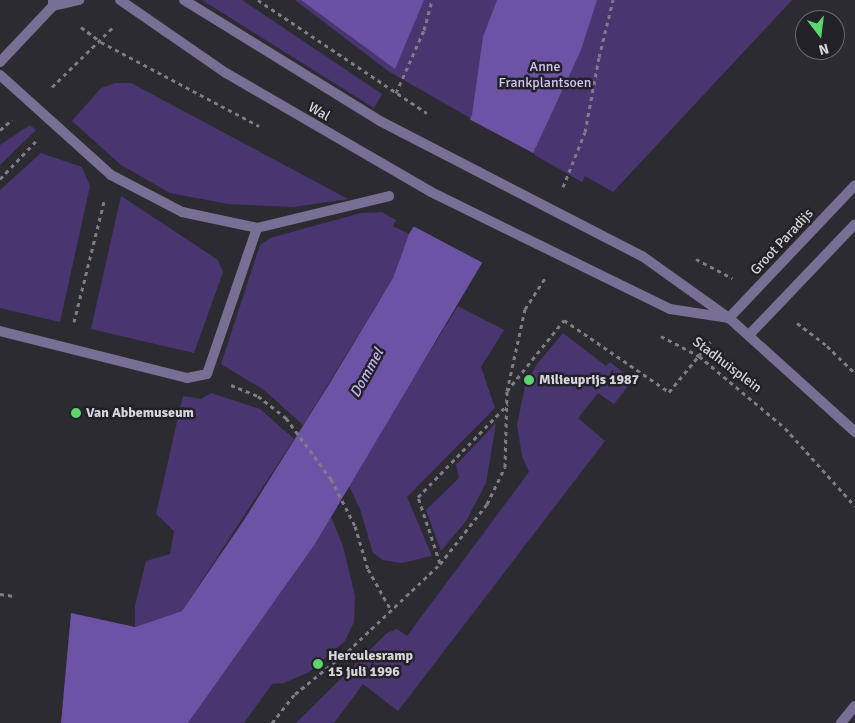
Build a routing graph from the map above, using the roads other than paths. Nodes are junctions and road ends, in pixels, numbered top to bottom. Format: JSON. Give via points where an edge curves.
{"nodes":[{"id":1,"x":79,"y":0,"type":"edge"},
{"id":2,"x":120,"y":0,"type":"edge"},
{"id":3,"x":184,"y":0,"type":"edge"},
{"id":4,"x":53,"y":3,"type":"edge"},
{"id":5,"x":0,"y":62,"type":"edge"},
{"id":6,"x":0,"y":75,"type":"edge"},
{"id":7,"x":855,"y":185,"type":"edge"},
{"id":8,"x":389,"y":196,"type":"dead end"},
{"id":9,"x":855,"y":224,"type":"edge"},
{"id":10,"x":257,"y":228,"type":"junction"},
{"id":11,"x":514,"y":232,"type":"joint"},
{"id":12,"x":729,"y":318,"type":"junction"},
{"id":13,"x":0,"y":331,"type":"edge"},
{"id":14,"x":749,"y":335,"type":"junction"},
{"id":15,"x":855,"y":432,"type":"edge"},
{"id":16,"x":855,"y":706,"type":"edge"},
{"id":17,"x":841,"y":723,"type":"edge"}],
"edges":[{"from":1,"to":4,"type":"street"},
{"from":2,"to":11,"type":"street","name":"Wal","via":[[226,73],[431,192]]},
{"from":3,"to":12,"type":"street","name":"Wal","via":[[380,121],[642,256]]},
{"from":4,"to":5,"type":"street"},
{"from":6,"to":10,"type":"street","via":[[111,175],[182,212]]},
{"from":7,"to":12,"type":"street","name":"Groot Paradijs"},
{"from":8,"to":10,"type":"street"},
{"from":9,"to":14,"type":"street"},
{"from":10,"to":13,"type":"street","via":[[207,374],[187,378]]},
{"from":11,"to":12,"type":"street","name":"Stadhuisplein","via":[[670,309]]},
{"from":12,"to":14,"type":"street"},
{"from":14,"to":15,"type":"street"},
{"from":16,"to":17,"type":"street"}]}
